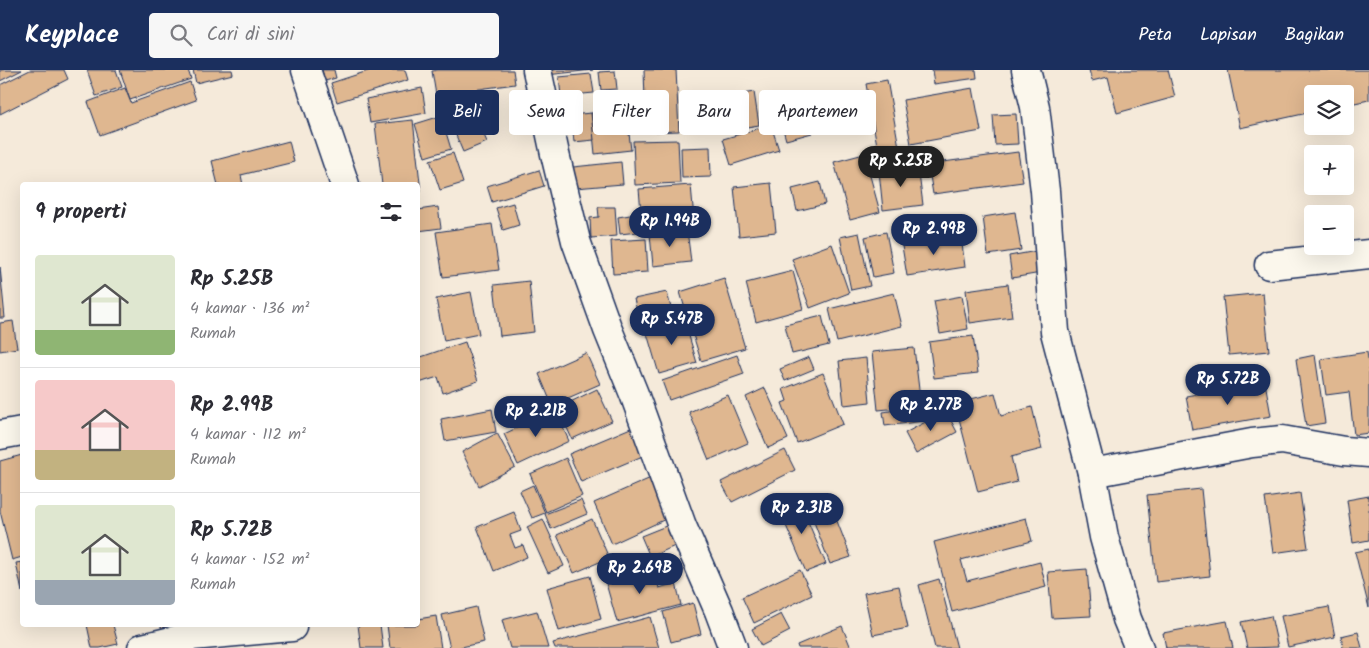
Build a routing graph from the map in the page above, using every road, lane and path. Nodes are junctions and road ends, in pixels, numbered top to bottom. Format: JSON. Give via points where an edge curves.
{"nodes":[{"id":1,"x":306,"y":70,"type":"edge"},
{"id":2,"x":537,"y":70,"type":"edge"},
{"id":3,"x":1026,"y":70,"type":"edge"},
{"id":4,"x":344,"y":182,"type":"edge"},
{"id":5,"x":1369,"y":254,"type":"edge"},
{"id":6,"x":1270,"y":265,"type":"dead end"},
{"id":7,"x":20,"y":431,"type":"edge"},
{"id":8,"x":0,"y":435,"type":"edge"},
{"id":9,"x":1369,"y":453,"type":"edge"},
{"id":10,"x":1092,"y":473,"type":"junction"},
{"id":11,"x":292,"y":627,"type":"dead end"},
{"id":12,"x":142,"y":648,"type":"edge"},
{"id":13,"x":733,"y":648,"type":"edge"},
{"id":14,"x":1139,"y":648,"type":"edge"}],
"edges":[{"from":1,"to":4,"type":"street"},
{"from":2,"to":13,"type":"street","via":[[576,240],[682,526]]},
{"from":3,"to":10,"type":"street","via":[[1045,191],[1055,332]]},
{"from":5,"to":6,"type":"street"},
{"from":7,"to":8,"type":"street"},
{"from":9,"to":10,"type":"street","via":[[1282,440]]},
{"from":10,"to":14,"type":"street","via":[[1104,537],[1127,619]]},
{"from":11,"to":12,"type":"street","via":[[192,636]]}]}
